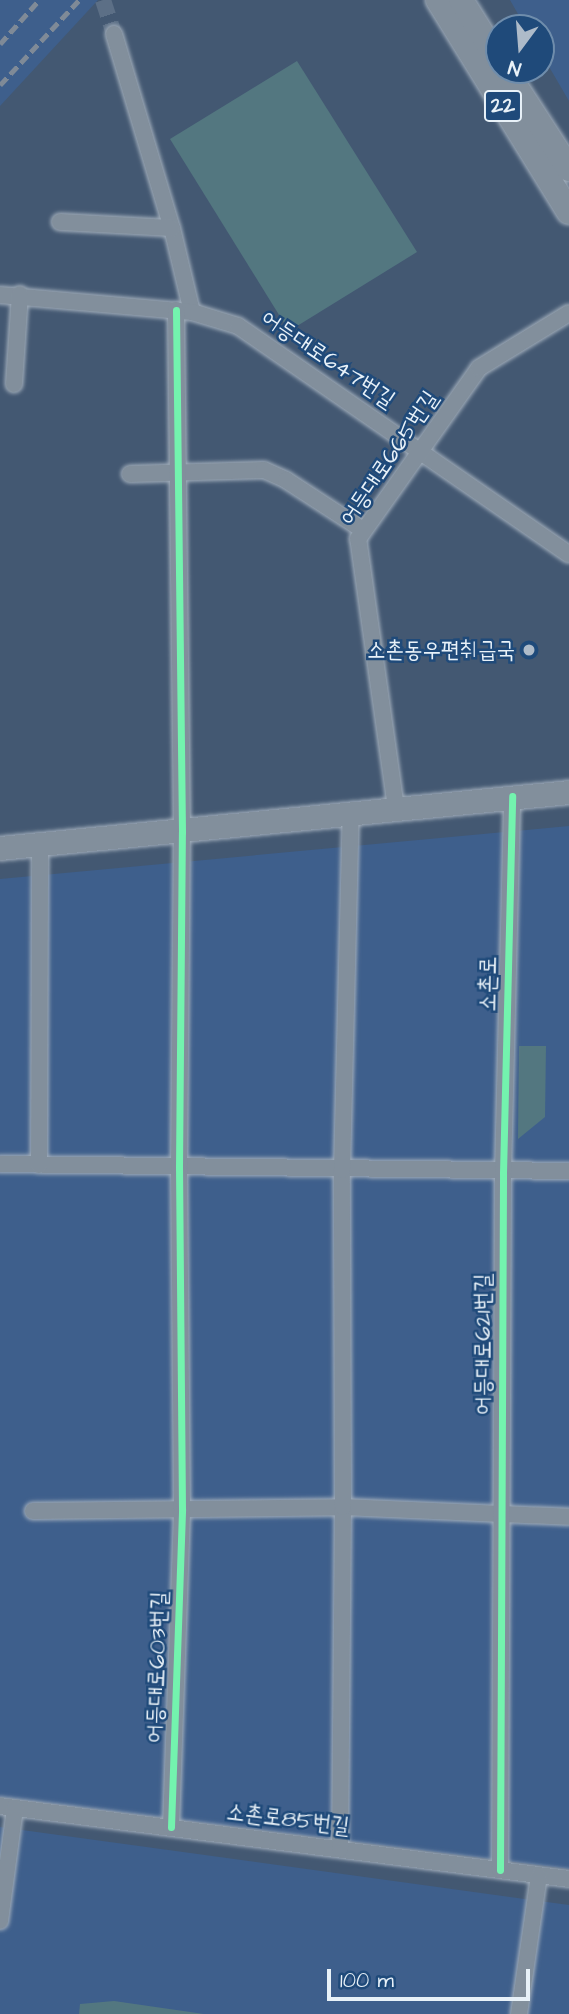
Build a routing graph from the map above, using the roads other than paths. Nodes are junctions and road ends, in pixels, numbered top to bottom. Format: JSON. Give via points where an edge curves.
{"nodes":[{"id":1,"x":428,"y":0,"type":"edge"},
{"id":2,"x":438,"y":0,"type":"edge"},
{"id":3,"x":461,"y":0,"type":"edge"},
{"id":4,"x":455,"y":30,"type":"junction"},
{"id":5,"x":114,"y":34,"type":"tunnel mouth"},
{"id":6,"x":485,"y":39,"type":"edge"},
{"id":7,"x":514,"y":84,"type":"edge"},
{"id":8,"x":569,"y":169,"type":"edge"},
{"id":9,"x":569,"y":212,"type":"edge"},
{"id":10,"x":60,"y":222,"type":"dead end"},
{"id":11,"x":172,"y":228,"type":"junction"},
{"id":12,"x":20,"y":294,"type":"junction"},
{"id":13,"x":0,"y":295,"type":"edge"},
{"id":14,"x":176,"y":310,"type":"junction"},
{"id":15,"x":192,"y":312,"type":"junction"},
{"id":16,"x":569,"y":313,"type":"edge"},
{"id":17,"x":14,"y":384,"type":"dead end"},
{"id":18,"x":420,"y":450,"type":"junction"},
{"id":19,"x":176,"y":472,"type":"junction"},
{"id":20,"x":130,"y":474,"type":"dead end"},
{"id":21,"x":363,"y":530,"type":"junction"},
{"id":22,"x":569,"y":554,"type":"edge"},
{"id":23,"x":569,"y":792,"type":"edge"},
{"id":24,"x":512,"y":796,"type":"junction"},
{"id":25,"x":396,"y":808,"type":"junction"},
{"id":26,"x":351,"y":814,"type":"junction"},
{"id":27,"x":182,"y":832,"type":"junction"},
{"id":28,"x":40,"y":843,"type":"junction"},
{"id":29,"x":0,"y":848,"type":"edge"},
{"id":30,"x":0,"y":1164,"type":"edge"},
{"id":31,"x":39,"y":1165,"type":"junction"},
{"id":32,"x":179,"y":1167,"type":"junction"},
{"id":33,"x":342,"y":1170,"type":"junction"},
{"id":34,"x":569,"y":1171,"type":"edge"},
{"id":35,"x":503,"y":1172,"type":"junction"},
{"id":36,"x":344,"y":1507,"type":"junction"},
{"id":37,"x":182,"y":1509,"type":"junction"},
{"id":38,"x":33,"y":1511,"type":"dead end"},
{"id":39,"x":501,"y":1515,"type":"junction"},
{"id":40,"x":569,"y":1517,"type":"edge"},
{"id":41,"x":7,"y":1807,"type":"edge"},
{"id":42,"x":171,"y":1827,"type":"junction"},
{"id":43,"x":340,"y":1849,"type":"junction"},
{"id":44,"x":500,"y":1870,"type":"junction"},
{"id":45,"x":539,"y":1876,"type":"junction"},
{"id":46,"x":569,"y":1879,"type":"edge"},
{"id":47,"x":0,"y":1921,"type":"edge"},
{"id":48,"x":519,"y":2014,"type":"edge"}],
"edges":[{"from":1,"to":4,"type":"main road"},
{"from":2,"to":4,"type":"main road","number":"22"},
{"from":3,"to":6,"type":"main road","number":"22"},
{"from":4,"to":9,"type":"main road","number":"22"},
{"from":5,"to":11,"type":"street"},
{"from":7,"to":8,"type":"main road","number":"22"},
{"from":10,"to":11,"type":"street"},
{"from":11,"to":15,"type":"street"},
{"from":12,"to":13,"type":"street","name":"어등대로647번길"},
{"from":12,"to":14,"type":"street","name":"어등대로647번길"},
{"from":12,"to":17,"type":"street"},
{"from":14,"to":15,"type":"street","name":"어등대로647번길"},
{"from":14,"to":19,"type":"street"},
{"from":15,"to":18,"type":"street","name":"어등대로647번길","via":[[255,335]]},
{"from":16,"to":18,"type":"street","name":"어등대로665번길","via":[[479,368]]},
{"from":18,"to":21,"type":"street","name":"어등대로665번길"},
{"from":18,"to":22,"type":"street","name":"어등대로647번길"},
{"from":19,"to":20,"type":"street"},
{"from":19,"to":21,"type":"street","via":[[275,473]]},
{"from":19,"to":27,"type":"street"},
{"from":21,"to":25,"type":"street","name":"어등대로665번길","via":[[358,539]]},
{"from":23,"to":24,"type":"street"},
{"from":24,"to":25,"type":"street"},
{"from":24,"to":35,"type":"street","name":"소촌로"},
{"from":25,"to":26,"type":"street"},
{"from":26,"to":27,"type":"street"},
{"from":26,"to":33,"type":"street"},
{"from":27,"to":28,"type":"street"},
{"from":27,"to":32,"type":"street"},
{"from":28,"to":29,"type":"street"},
{"from":28,"to":31,"type":"street"},
{"from":30,"to":31,"type":"street"},
{"from":31,"to":32,"type":"street"},
{"from":32,"to":33,"type":"street"},
{"from":32,"to":37,"type":"street"},
{"from":33,"to":35,"type":"street"},
{"from":33,"to":36,"type":"street"},
{"from":34,"to":35,"type":"street"},
{"from":35,"to":39,"type":"street","name":"어등대로621번길"},
{"from":36,"to":37,"type":"street"},
{"from":36,"to":39,"type":"street"},
{"from":36,"to":43,"type":"street"},
{"from":37,"to":38,"type":"street"},
{"from":37,"to":42,"type":"street","name":"어등대로603번길"},
{"from":39,"to":40,"type":"street"},
{"from":39,"to":44,"type":"street","name":"어등대로621번길"},
{"from":41,"to":42,"type":"street","name":"소촌로85번길"},
{"from":41,"to":47,"type":"street"},
{"from":42,"to":43,"type":"street","name":"소촌로85번길"},
{"from":43,"to":44,"type":"street","name":"소촌로85번길"},
{"from":44,"to":45,"type":"street","name":"소촌로85번길"},
{"from":45,"to":46,"type":"street","name":"소촌로85번길"},
{"from":45,"to":48,"type":"street"}]}
